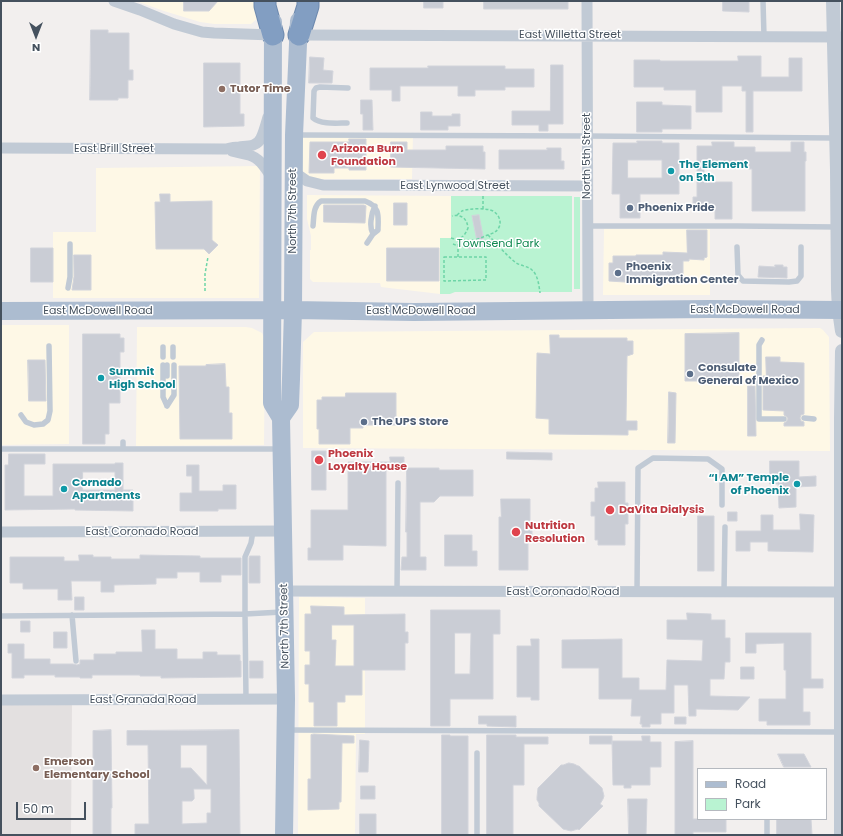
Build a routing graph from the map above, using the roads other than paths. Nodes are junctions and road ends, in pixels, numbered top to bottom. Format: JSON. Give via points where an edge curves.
{"nodes":[{"id":1,"x":114,"y":1,"type":"edge"},
{"id":2,"x":265,"y":1,"type":"edge"},
{"id":3,"x":274,"y":1,"type":"edge"},
{"id":4,"x":299,"y":1,"type":"edge"},
{"id":5,"x":308,"y":1,"type":"edge"},
{"id":6,"x":587,"y":1,"type":"edge"},
{"id":7,"x":763,"y":1,"type":"edge"},
{"id":8,"x":833,"y":1,"type":"edge"},
{"id":9,"x":273,"y":35,"type":"junction"},
{"id":10,"x":299,"y":35,"type":"junction"},
{"id":11,"x":587,"y":35,"type":"junction"},
{"id":12,"x":764,"y":36,"type":"junction"},
{"id":13,"x":838,"y":37,"type":"edge"},
{"id":14,"x":838,"y":67,"type":"edge"},
{"id":15,"x":348,"y":88,"type":"dead end"},
{"id":16,"x":295,"y":98,"type":"junction"},
{"id":17,"x":273,"y":103,"type":"junction"},
{"id":18,"x":348,"y":123,"type":"dead end"},
{"id":19,"x":294,"y":135,"type":"junction"},
{"id":20,"x":587,"y":136,"type":"junction"},
{"id":21,"x":836,"y":138,"type":"junction"},
{"id":22,"x":1,"y":148,"type":"edge"},
{"id":23,"x":226,"y":149,"type":"junction"},
{"id":24,"x":294,"y":172,"type":"junction"},
{"id":25,"x":273,"y":180,"type":"junction"},
{"id":26,"x":323,"y":185,"type":"junction"},
{"id":27,"x":587,"y":186,"type":"junction"},
{"id":28,"x":294,"y":194,"type":"junction"},
{"id":29,"x":313,"y":226,"type":"dead end"},
{"id":30,"x":587,"y":226,"type":"junction"},
{"id":31,"x":838,"y":227,"type":"junction"},
{"id":32,"x":367,"y":243,"type":"dead end"},
{"id":33,"x":70,"y":244,"type":"dead end"},
{"id":34,"x":737,"y":247,"type":"dead end"},
{"id":35,"x":801,"y":247,"type":"dead end"},
{"id":36,"x":68,"y":288,"type":"dead end"},
{"id":37,"x":272,"y":310,"type":"junction"},
{"id":38,"x":293,"y":310,"type":"junction"},
{"id":39,"x":588,"y":310,"type":"junction"},
{"id":40,"x":840,"y":310,"type":"edge"},
{"id":41,"x":1,"y":311,"type":"edge"},
{"id":42,"x":842,"y":331,"type":"edge"},
{"id":43,"x":762,"y":340,"type":"dead end"},
{"id":44,"x":49,"y":346,"type":"dead end"},
{"id":45,"x":165,"y":347,"type":"dead end"},
{"id":46,"x":174,"y":347,"type":"dead end"},
{"id":47,"x":842,"y":351,"type":"edge"},
{"id":48,"x":165,"y":357,"type":"dead end"},
{"id":49,"x":173,"y":357,"type":"dead end"},
{"id":50,"x":165,"y":365,"type":"dead end"},
{"id":51,"x":174,"y":365,"type":"dead end"},
{"id":52,"x":22,"y":415,"type":"dead end"},
{"id":53,"x":282,"y":418,"type":"junction"},
{"id":54,"x":804,"y":418,"type":"dead end"},
{"id":55,"x":784,"y":419,"type":"dead end"},
{"id":56,"x":814,"y":419,"type":"dead end"},
{"id":57,"x":123,"y":442,"type":"dead end"},
{"id":58,"x":1,"y":449,"type":"edge"},
{"id":59,"x":123,"y":449,"type":"junction"},
{"id":60,"x":282,"y":449,"type":"junction"},
{"id":61,"x":398,"y":483,"type":"dead end"},
{"id":62,"x":722,"y":505,"type":"dead end"},
{"id":63,"x":725,"y":527,"type":"dead end"},
{"id":64,"x":253,"y":531,"type":"junction"},
{"id":65,"x":284,"y":531,"type":"junction"},
{"id":66,"x":1,"y":532,"type":"edge"},
{"id":67,"x":284,"y":591,"type":"junction"},
{"id":68,"x":397,"y":591,"type":"junction"},
{"id":69,"x":637,"y":592,"type":"junction"},
{"id":70,"x":724,"y":592,"type":"junction"},
{"id":71,"x":841,"y":592,"type":"edge"},
{"id":72,"x":285,"y":612,"type":"junction"},
{"id":73,"x":245,"y":614,"type":"junction"},
{"id":74,"x":72,"y":615,"type":"junction"},
{"id":75,"x":1,"y":616,"type":"edge"},
{"id":76,"x":76,"y":661,"type":"dead end"},
{"id":77,"x":246,"y":699,"type":"junction"},
{"id":78,"x":286,"y":699,"type":"junction"},
{"id":79,"x":1,"y":700,"type":"edge"},
{"id":80,"x":841,"y":718,"type":"edge"},
{"id":81,"x":285,"y":730,"type":"junction"},
{"id":82,"x":841,"y":732,"type":"junction"},
{"id":83,"x":841,"y":746,"type":"edge"},
{"id":84,"x":477,"y":754,"type":"dead end"},
{"id":85,"x":841,"y":786,"type":"edge"},
{"id":86,"x":767,"y":820,"type":"edge"},
{"id":87,"x":284,"y":835,"type":"edge"},
{"id":88,"x":477,"y":835,"type":"edge"},
{"id":89,"x":767,"y":835,"type":"edge"},
{"id":90,"x":841,"y":835,"type":"edge"}],
"edges":[{"from":1,"to":9,"type":"street","via":[[202,32]]},
{"from":2,"to":9,"type":"highway"},
{"from":3,"to":9,"type":"main road","name":"North 7th Street"},
{"from":4,"to":10,"type":"main road","name":"North 7th Street"},
{"from":5,"to":10,"type":"highway"},
{"from":6,"to":11,"type":"street","name":"North 5th Street"},
{"from":7,"to":12,"type":"lane"},
{"from":8,"to":13,"type":"street"},
{"from":9,"to":16,"type":"main road","via":[[278,35],[283,43],[287,88]]},
{"from":9,"to":17,"type":"main road","name":"North 7th Street"},
{"from":10,"to":11,"type":"street","name":"East Willetta Street"},
{"from":10,"to":16,"type":"main road","name":"North 7th Street"},
{"from":11,"to":12,"type":"street","name":"East Willetta Street"},
{"from":11,"to":20,"type":"street","name":"North 5th Street"},
{"from":12,"to":13,"type":"street","name":"East Willetta Street"},
{"from":13,"to":14,"type":"street"},
{"from":14,"to":21,"type":"street"},
{"from":15,"to":18,"type":"lane","via":[[316,88],[313,118],[322,122]]},
{"from":16,"to":19,"type":"main road","name":"North 7th Street"},
{"from":17,"to":23,"type":"street","name":"East Brill Street","via":[[259,141],[250,146]]},
{"from":17,"to":25,"type":"main road","name":"North 7th Street"},
{"from":19,"to":20,"type":"lane"},
{"from":19,"to":24,"type":"main road","name":"North 7th Street"},
{"from":20,"to":21,"type":"lane"},
{"from":20,"to":27,"type":"street","name":"North 5th Street"},
{"from":21,"to":31,"type":"street"},
{"from":22,"to":23,"type":"street","name":"East Brill Street"},
{"from":23,"to":25,"type":"street","name":"East Brill Street","via":[[257,159]]},
{"from":24,"to":26,"type":"street","name":"East Lynwood Street","via":[[307,181]]},
{"from":24,"to":28,"type":"main road","name":"North 7th Street"},
{"from":25,"to":37,"type":"main road","name":"North 7th Street"},
{"from":26,"to":27,"type":"street","name":"East Lynwood Street"},
{"from":26,"to":28,"type":"street","name":"East Lynwood Street","via":[[303,189]]},
{"from":27,"to":30,"type":"street","name":"North 5th Street"},
{"from":28,"to":38,"type":"main road","name":"North 7th Street"},
{"from":29,"to":32,"type":"lane","via":[[315,208],[322,201],[365,201],[374,206],[371,230],[373,234]]},
{"from":30,"to":31,"type":"lane"},
{"from":30,"to":39,"type":"street","name":"North 5th Street"},
{"from":31,"to":40,"type":"street"},
{"from":33,"to":36,"type":"lane"},
{"from":34,"to":35,"type":"lane","via":[[738,275],[742,281],[789,282],[798,281],[801,276]]},
{"from":37,"to":38,"type":"main road","name":"East McDowell Road"},
{"from":37,"to":41,"type":"main road","name":"East McDowell Road"},
{"from":37,"to":53,"type":"main road","name":"North 7th Street","via":[[272,403]]},
{"from":38,"to":39,"type":"main road","name":"East McDowell Road"},
{"from":38,"to":53,"type":"main road","name":"North 7th Street","via":[[290,405]]},
{"from":39,"to":40,"type":"main road","name":"East McDowell Road"},
{"from":40,"to":42,"type":"street"},
{"from":43,"to":55,"type":"lane","via":[[759,345],[759,419]]},
{"from":44,"to":52,"type":"lane","via":[[48,420],[43,424],[34,425],[26,422]]},
{"from":45,"to":48,"type":"lane"},
{"from":46,"to":49,"type":"lane"},
{"from":47,"to":71,"type":"street"},
{"from":50,"to":51,"type":"lane","via":[[167,406],[174,395]]},
{"from":53,"to":60,"type":"main road","name":"North 7th Street"},
{"from":54,"to":56,"type":"lane"},
{"from":57,"to":59,"type":"lane"},
{"from":58,"to":59,"type":"lane"},
{"from":59,"to":60,"type":"lane"},
{"from":60,"to":65,"type":"main road","name":"North 7th Street"},
{"from":61,"to":68,"type":"lane"},
{"from":62,"to":69,"type":"lane","via":[[722,469],[708,458],[653,458],[638,468]]},
{"from":63,"to":70,"type":"lane"},
{"from":64,"to":65,"type":"street","name":"East Coronado Road"},
{"from":64,"to":66,"type":"street","name":"East Coronado Road"},
{"from":64,"to":73,"type":"lane","via":[[251,543],[244,557]]},
{"from":65,"to":67,"type":"main road","name":"North 7th Street"},
{"from":67,"to":68,"type":"street","name":"East Coronado Road"},
{"from":67,"to":72,"type":"main road","name":"North 7th Street"},
{"from":68,"to":69,"type":"street","name":"East Coronado Road"},
{"from":69,"to":70,"type":"street","name":"East Coronado Road"},
{"from":70,"to":71,"type":"street","name":"East Coronado Road"},
{"from":71,"to":80,"type":"street"},
{"from":72,"to":73,"type":"lane"},
{"from":72,"to":78,"type":"main road","name":"North 7th Street"},
{"from":73,"to":74,"type":"lane"},
{"from":73,"to":77,"type":"lane"},
{"from":74,"to":75,"type":"lane"},
{"from":74,"to":76,"type":"lane"},
{"from":77,"to":78,"type":"street","name":"East Granada Road"},
{"from":77,"to":79,"type":"street","name":"East Granada Road"},
{"from":78,"to":81,"type":"main road","name":"North 7th Street"},
{"from":80,"to":82,"type":"street"},
{"from":81,"to":82,"type":"lane"},
{"from":81,"to":87,"type":"main road","name":"North 7th Street"},
{"from":82,"to":83,"type":"street"},
{"from":83,"to":85,"type":"street"},
{"from":84,"to":88,"type":"lane"},
{"from":85,"to":90,"type":"street"},
{"from":86,"to":89,"type":"lane"}]}
